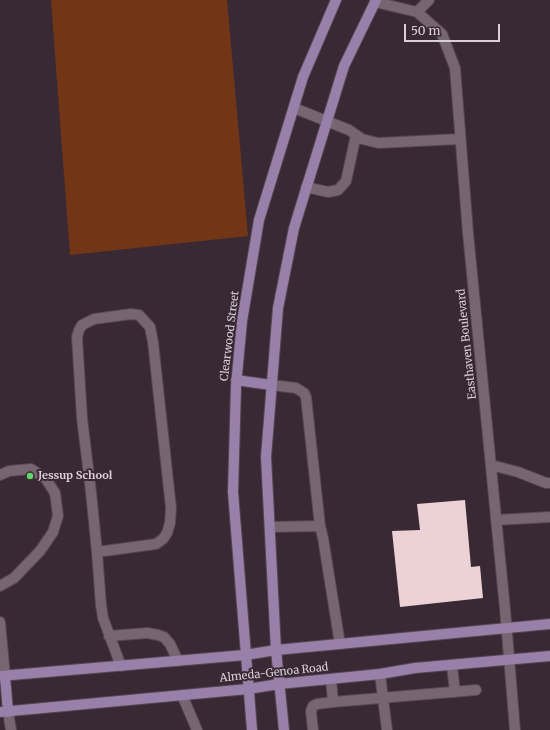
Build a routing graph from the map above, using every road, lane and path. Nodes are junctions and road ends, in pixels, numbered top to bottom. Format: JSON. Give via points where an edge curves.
{"nodes":[{"id":1,"x":336,"y":0,"type":"edge"},
{"id":2,"x":429,"y":0,"type":"edge"},
{"id":3,"x":375,"y":1,"type":"edge"},
{"id":4,"x":417,"y":12,"type":"junction"},
{"id":5,"x":294,"y":108,"type":"junction"},
{"id":6,"x":326,"y":120,"type":"junction"},
{"id":7,"x":356,"y":135,"type":"junction"},
{"id":8,"x":460,"y":139,"type":"junction"},
{"id":9,"x":306,"y":187,"type":"junction"},
{"id":10,"x":236,"y":380,"type":"junction"},
{"id":11,"x":271,"y":385,"type":"junction"},
{"id":12,"x":490,"y":465,"type":"junction"},
{"id":13,"x":0,"y":475,"type":"edge"},
{"id":14,"x":550,"y":483,"type":"edge"},
{"id":15,"x":550,"y":517,"type":"edge"},
{"id":16,"x":496,"y":520,"type":"junction"},
{"id":17,"x":320,"y":526,"type":"junction"},
{"id":18,"x":270,"y":527,"type":"junction"},
{"id":19,"x":97,"y":552,"type":"junction"},
{"id":20,"x":0,"y":586,"type":"edge"},
{"id":21,"x":0,"y":622,"type":"edge"},
{"id":22,"x":550,"y":624,"type":"edge"},
{"id":23,"x":506,"y":629,"type":"junction"},
{"id":24,"x":109,"y":636,"type":"junction"},
{"id":25,"x":340,"y":644,"type":"junction"},
{"id":26,"x":276,"y":650,"type":"junction"},
{"id":27,"x":245,"y":655,"type":"junction"},
{"id":28,"x":550,"y":656,"type":"edge"},
{"id":29,"x":508,"y":660,"type":"junction"},
{"id":30,"x":178,"y":661,"type":"junction"},
{"id":31,"x":121,"y":666,"type":"junction"},
{"id":32,"x":452,"y":666,"type":"junction"},
{"id":33,"x":380,"y":674,"type":"junction"},
{"id":34,"x":2,"y":676,"type":"edge"},
{"id":35,"x":331,"y":679,"type":"junction"},
{"id":36,"x":279,"y":684,"type":"junction"},
{"id":37,"x":248,"y":689,"type":"junction"},
{"id":38,"x":476,"y":690,"type":"dead end"},
{"id":39,"x":455,"y":692,"type":"junction"},
{"id":40,"x":182,"y":695,"type":"junction"},
{"id":41,"x":383,"y":698,"type":"junction"},
{"id":42,"x":333,"y":702,"type":"junction"},
{"id":43,"x":4,"y":712,"type":"edge"},
{"id":44,"x":11,"y":730,"type":"edge"},
{"id":45,"x":197,"y":730,"type":"edge"},
{"id":46,"x":252,"y":730,"type":"edge"},
{"id":47,"x":284,"y":730,"type":"edge"},
{"id":48,"x":313,"y":730,"type":"edge"},
{"id":49,"x":387,"y":730,"type":"edge"},
{"id":50,"x":515,"y":730,"type":"edge"}],
"edges":[{"from":1,"to":5,"type":"main road","name":"Clearwood Street","via":[[303,77]]},
{"from":2,"to":4,"type":"street"},
{"from":3,"to":4,"type":"street","name":"Easthaven Boulevard"},
{"from":3,"to":6,"type":"main road","via":[[344,66]]},
{"from":4,"to":8,"type":"street","name":"Easthaven Boulevard","via":[[442,34],[454,68]]},
{"from":5,"to":6,"type":"street"},
{"from":5,"to":10,"type":"main road","name":"Clearwood Street","via":[[259,220],[242,321]]},
{"from":6,"to":7,"type":"street"},
{"from":6,"to":9,"type":"main road"},
{"from":7,"to":8,"type":"street","via":[[378,143]]},
{"from":7,"to":9,"type":"street","via":[[346,181],[338,190],[328,192]]},
{"from":8,"to":12,"type":"street","name":"Easthaven Boulevard"},
{"from":9,"to":11,"type":"main road","via":[[294,228],[278,308]]},
{"from":10,"to":11,"type":"main road"},
{"from":10,"to":27,"type":"main road","name":"Clearwood Street","via":[[233,492]]},
{"from":11,"to":17,"type":"street","via":[[296,388],[306,397]]},
{"from":11,"to":18,"type":"main road","via":[[266,457]]},
{"from":12,"to":14,"type":"street"},
{"from":12,"to":16,"type":"street","name":"Easthaven Boulevard"},
{"from":13,"to":20,"type":"street","via":[[31,469],[46,479],[55,493],[58,516],[53,532],[40,551],[14,578]]},
{"from":15,"to":16,"type":"street"},
{"from":16,"to":23,"type":"street","name":"Easthaven Boulevard"},
{"from":17,"to":18,"type":"street"},
{"from":17,"to":25,"type":"street"},
{"from":18,"to":26,"type":"main road"},
{"from":19,"to":19,"type":"street","via":[[82,418],[77,337],[82,325],[94,320],[139,315],[150,326],[153,342],[170,523],[163,539],[156,544]]},
{"from":19,"to":24,"type":"street","via":[[103,618]]},
{"from":21,"to":34,"type":"street"},
{"from":22,"to":23,"type":"main road","name":"Almeda-Genoa Road"},
{"from":23,"to":25,"type":"main road","name":"Almeda-Genoa Road"},
{"from":23,"to":29,"type":"street","name":"Easthaven Boulevard"},
{"from":24,"to":30,"type":"street","via":[[158,634],[170,644]]},
{"from":24,"to":31,"type":"street"},
{"from":25,"to":26,"type":"main road","name":"Almeda-Genoa Road"},
{"from":26,"to":27,"type":"main road","name":"Almeda-Genoa Road"},
{"from":26,"to":36,"type":"main road"},
{"from":27,"to":30,"type":"main road","name":"Almeda-Genoa Road"},
{"from":27,"to":37,"type":"main road","name":"Clearwood Street"},
{"from":28,"to":29,"type":"main road","name":"Almeda-Genoa Road"},
{"from":29,"to":32,"type":"main road","name":"Almeda-Genoa Road"},
{"from":29,"to":50,"type":"street","name":"Easthaven Boulevard"},
{"from":30,"to":31,"type":"main road","name":"Almeda-Genoa Road"},
{"from":31,"to":34,"type":"main road","name":"Almeda-Genoa Road"},
{"from":32,"to":33,"type":"main road","name":"Almeda-Genoa Road","via":[[415,668]]},
{"from":32,"to":39,"type":"street"},
{"from":33,"to":35,"type":"main road","name":"Almeda-Genoa Road"},
{"from":33,"to":41,"type":"street"},
{"from":34,"to":43,"type":"main road"},
{"from":35,"to":36,"type":"main road","name":"Almeda-Genoa Road"},
{"from":35,"to":42,"type":"street"},
{"from":36,"to":37,"type":"main road","name":"Almeda-Genoa Road"},
{"from":36,"to":47,"type":"main road"},
{"from":37,"to":40,"type":"main road","name":"Almeda-Genoa Road"},
{"from":37,"to":46,"type":"main road","name":"Clearwood Street"},
{"from":38,"to":39,"type":"street"},
{"from":39,"to":41,"type":"street"},
{"from":40,"to":43,"type":"main road","name":"Almeda-Genoa Road"},
{"from":40,"to":45,"type":"street"},
{"from":41,"to":42,"type":"street"},
{"from":41,"to":49,"type":"street"},
{"from":42,"to":48,"type":"street","via":[[313,706]]},
{"from":43,"to":44,"type":"street"}]}
